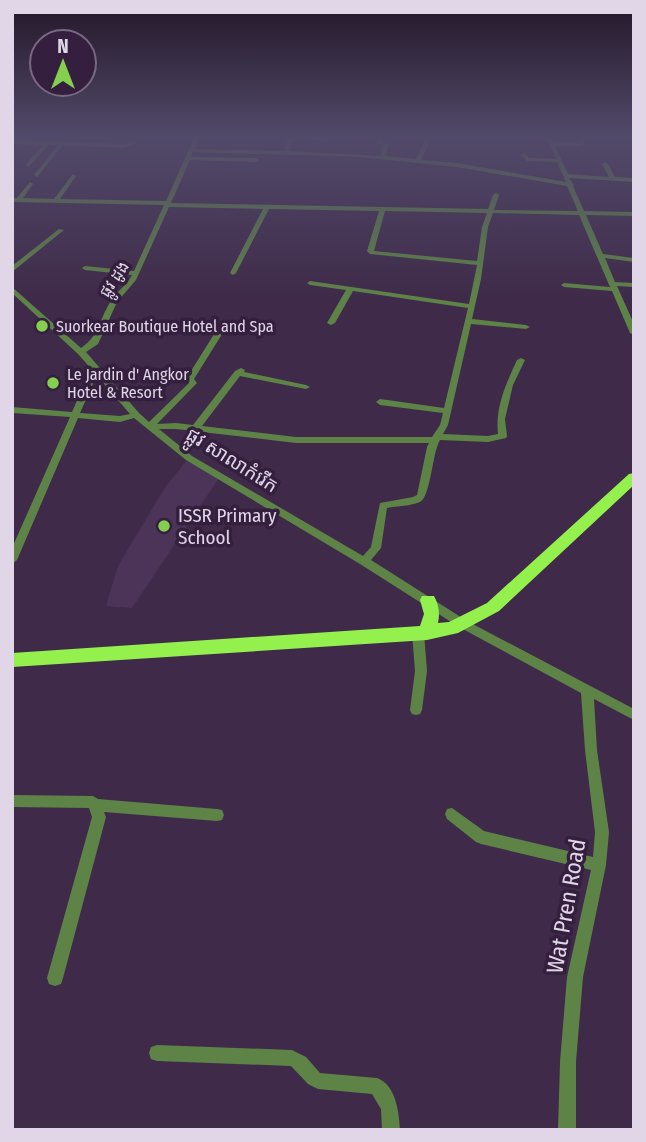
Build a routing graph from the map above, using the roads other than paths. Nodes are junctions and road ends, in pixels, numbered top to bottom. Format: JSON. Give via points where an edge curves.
{"nodes":[{"id":1,"x":63,"y":191,"type":"edge"},
{"id":2,"x":173,"y":191,"type":"edge"},
{"id":3,"x":574,"y":191,"type":"edge"},
{"id":4,"x":496,"y":195,"type":"dead end"},
{"id":5,"x":15,"y":200,"type":"edge"},
{"id":6,"x":56,"y":201,"type":"junction"},
{"id":7,"x":167,"y":204,"type":"junction"},
{"id":8,"x":267,"y":207,"type":"junction"},
{"id":9,"x":383,"y":209,"type":"junction"},
{"id":10,"x":489,"y":211,"type":"junction"},
{"id":11,"x":583,"y":213,"type":"junction"},
{"id":12,"x":634,"y":214,"type":"edge"},
{"id":13,"x":61,"y":230,"type":"dead end"},
{"id":14,"x":601,"y":256,"type":"junction"},
{"id":15,"x":634,"y":260,"type":"edge"},
{"id":16,"x":480,"y":263,"type":"junction"},
{"id":17,"x":85,"y":268,"type":"dead end"},
{"id":18,"x":12,"y":270,"type":"edge"},
{"id":19,"x":136,"y":272,"type":"junction"},
{"id":20,"x":233,"y":273,"type":"dead end"},
{"id":21,"x":310,"y":284,"type":"dead end"},
{"id":22,"x":564,"y":285,"type":"dead end"},
{"id":23,"x":634,"y":285,"type":"edge"},
{"id":24,"x":614,"y":286,"type":"junction"},
{"id":25,"x":12,"y":289,"type":"edge"},
{"id":26,"x":350,"y":290,"type":"junction"},
{"id":27,"x":471,"y":306,"type":"junction"},
{"id":28,"x":468,"y":321,"type":"junction"},
{"id":29,"x":331,"y":323,"type":"dead end"},
{"id":30,"x":526,"y":327,"type":"dead end"},
{"id":31,"x":220,"y":331,"type":"dead end"},
{"id":32,"x":634,"y":333,"type":"edge"},
{"id":33,"x":86,"y":349,"type":"junction"},
{"id":34,"x":521,"y":359,"type":"dead end"},
{"id":35,"x":99,"y":372,"type":"junction"},
{"id":36,"x":306,"y":387,"type":"dead end"},
{"id":37,"x":380,"y":402,"type":"dead end"},
{"id":38,"x":12,"y":410,"type":"edge"},
{"id":39,"x":446,"y":411,"type":"junction"},
{"id":40,"x":136,"y":415,"type":"junction"},
{"id":41,"x":74,"y":417,"type":"junction"},
{"id":42,"x":150,"y":426,"type":"junction"},
{"id":43,"x":196,"y":428,"type":"junction"},
{"id":44,"x":436,"y":439,"type":"junction"},
{"id":45,"x":634,"y":477,"type":"edge"},
{"id":46,"x":12,"y":560,"type":"edge"},
{"id":47,"x":364,"y":561,"type":"junction"},
{"id":48,"x":428,"y":600,"type":"junction"},
{"id":49,"x":463,"y":624,"type":"junction"},
{"id":50,"x":422,"y":633,"type":"junction"},
{"id":51,"x":12,"y":660,"type":"edge"},
{"id":52,"x":587,"y":691,"type":"junction"},
{"id":53,"x":416,"y":710,"type":"dead end"},
{"id":54,"x":634,"y":715,"type":"edge"},
{"id":55,"x":12,"y":801,"type":"edge"},
{"id":56,"x":96,"y":805,"type":"junction"},
{"id":57,"x":452,"y":814,"type":"dead end"},
{"id":58,"x":217,"y":815,"type":"dead end"},
{"id":59,"x":599,"y":865,"type":"junction"},
{"id":60,"x":55,"y":978,"type":"dead end"},
{"id":61,"x":157,"y":1053,"type":"dead end"},
{"id":62,"x":391,"y":1130,"type":"edge"},
{"id":63,"x":568,"y":1130,"type":"edge"}],
"edges":[{"from":1,"to":6,"type":"street"},
{"from":2,"to":7,"type":"street","name":"ផ្លូវ ដូង"},
{"from":3,"to":11,"type":"street"},
{"from":4,"to":10,"type":"street"},
{"from":5,"to":6,"type":"street"},
{"from":6,"to":7,"type":"street"},
{"from":7,"to":8,"type":"street"},
{"from":7,"to":19,"type":"street","name":"ផ្លូវ ដូង"},
{"from":8,"to":9,"type":"street"},
{"from":8,"to":20,"type":"street"},
{"from":9,"to":10,"type":"street"},
{"from":9,"to":16,"type":"street","via":[[372,253]]},
{"from":10,"to":11,"type":"street"},
{"from":10,"to":16,"type":"street"},
{"from":11,"to":12,"type":"street"},
{"from":11,"to":14,"type":"street"},
{"from":13,"to":18,"type":"street"},
{"from":14,"to":15,"type":"street"},
{"from":14,"to":24,"type":"street"},
{"from":16,"to":27,"type":"street"},
{"from":17,"to":19,"type":"street"},
{"from":19,"to":33,"type":"street","name":"ផ្លូវ ដូង","via":[[114,301],[106,325]]},
{"from":21,"to":26,"type":"street"},
{"from":22,"to":24,"type":"street"},
{"from":23,"to":24,"type":"street"},
{"from":24,"to":32,"type":"street"},
{"from":25,"to":33,"type":"street","name":"ផ្លូវ សាលាកំរើក"},
{"from":26,"to":27,"type":"street"},
{"from":26,"to":29,"type":"street"},
{"from":27,"to":28,"type":"street"},
{"from":28,"to":30,"type":"street"},
{"from":28,"to":39,"type":"street"},
{"from":31,"to":42,"type":"street","via":[[190,379],[192,383]]},
{"from":33,"to":35,"type":"street","name":"ផ្លូវ សាលាកំរើក"},
{"from":34,"to":44,"type":"street","via":[[502,415],[503,436]]},
{"from":35,"to":40,"type":"street","name":"ផ្លូវ សាលាកំរើក"},
{"from":35,"to":41,"type":"street","via":[[91,378]]},
{"from":36,"to":43,"type":"street","via":[[239,371]]},
{"from":37,"to":39,"type":"street"},
{"from":38,"to":41,"type":"street"},
{"from":39,"to":44,"type":"street"},
{"from":40,"to":41,"type":"street"},
{"from":40,"to":42,"type":"street","name":"ផ្លូវ សាលាកំរើក"},
{"from":41,"to":46,"type":"street"},
{"from":42,"to":43,"type":"street"},
{"from":42,"to":47,"type":"street","name":"ផ្លូវ សាលាកំរើក","via":[[189,458]]},
{"from":43,"to":44,"type":"street","via":[[296,440]]},
{"from":44,"to":47,"type":"street","via":[[421,496],[383,505],[376,548]]},
{"from":45,"to":49,"type":"highway","via":[[493,607]]},
{"from":47,"to":48,"type":"street","name":"ផ្លូវ សាលាកំរើក"},
{"from":48,"to":49,"type":"street","name":"ផ្លូវ សាលាកំរើក"},
{"from":48,"to":50,"type":"highway","via":[[432,614]]},
{"from":49,"to":50,"type":"highway"},
{"from":49,"to":52,"type":"street","name":"ផ្លូវ សាលាកំរើក"},
{"from":50,"to":51,"type":"highway"},
{"from":50,"to":53,"type":"street"},
{"from":52,"to":54,"type":"street","name":"ផ្លូវ សាលាកំរើក"},
{"from":52,"to":59,"type":"street","name":"Wat Pren Road","via":[[602,823]]},
{"from":55,"to":56,"type":"street"},
{"from":56,"to":58,"type":"street"},
{"from":56,"to":60,"type":"street","via":[[99,817]]},
{"from":57,"to":59,"type":"street","via":[[481,837]]},
{"from":59,"to":63,"type":"street","name":"Wat Pren Road","via":[[575,977]]},
{"from":61,"to":62,"type":"street","via":[[299,1060],[318,1081],[377,1086],[390,1107]]}]}
